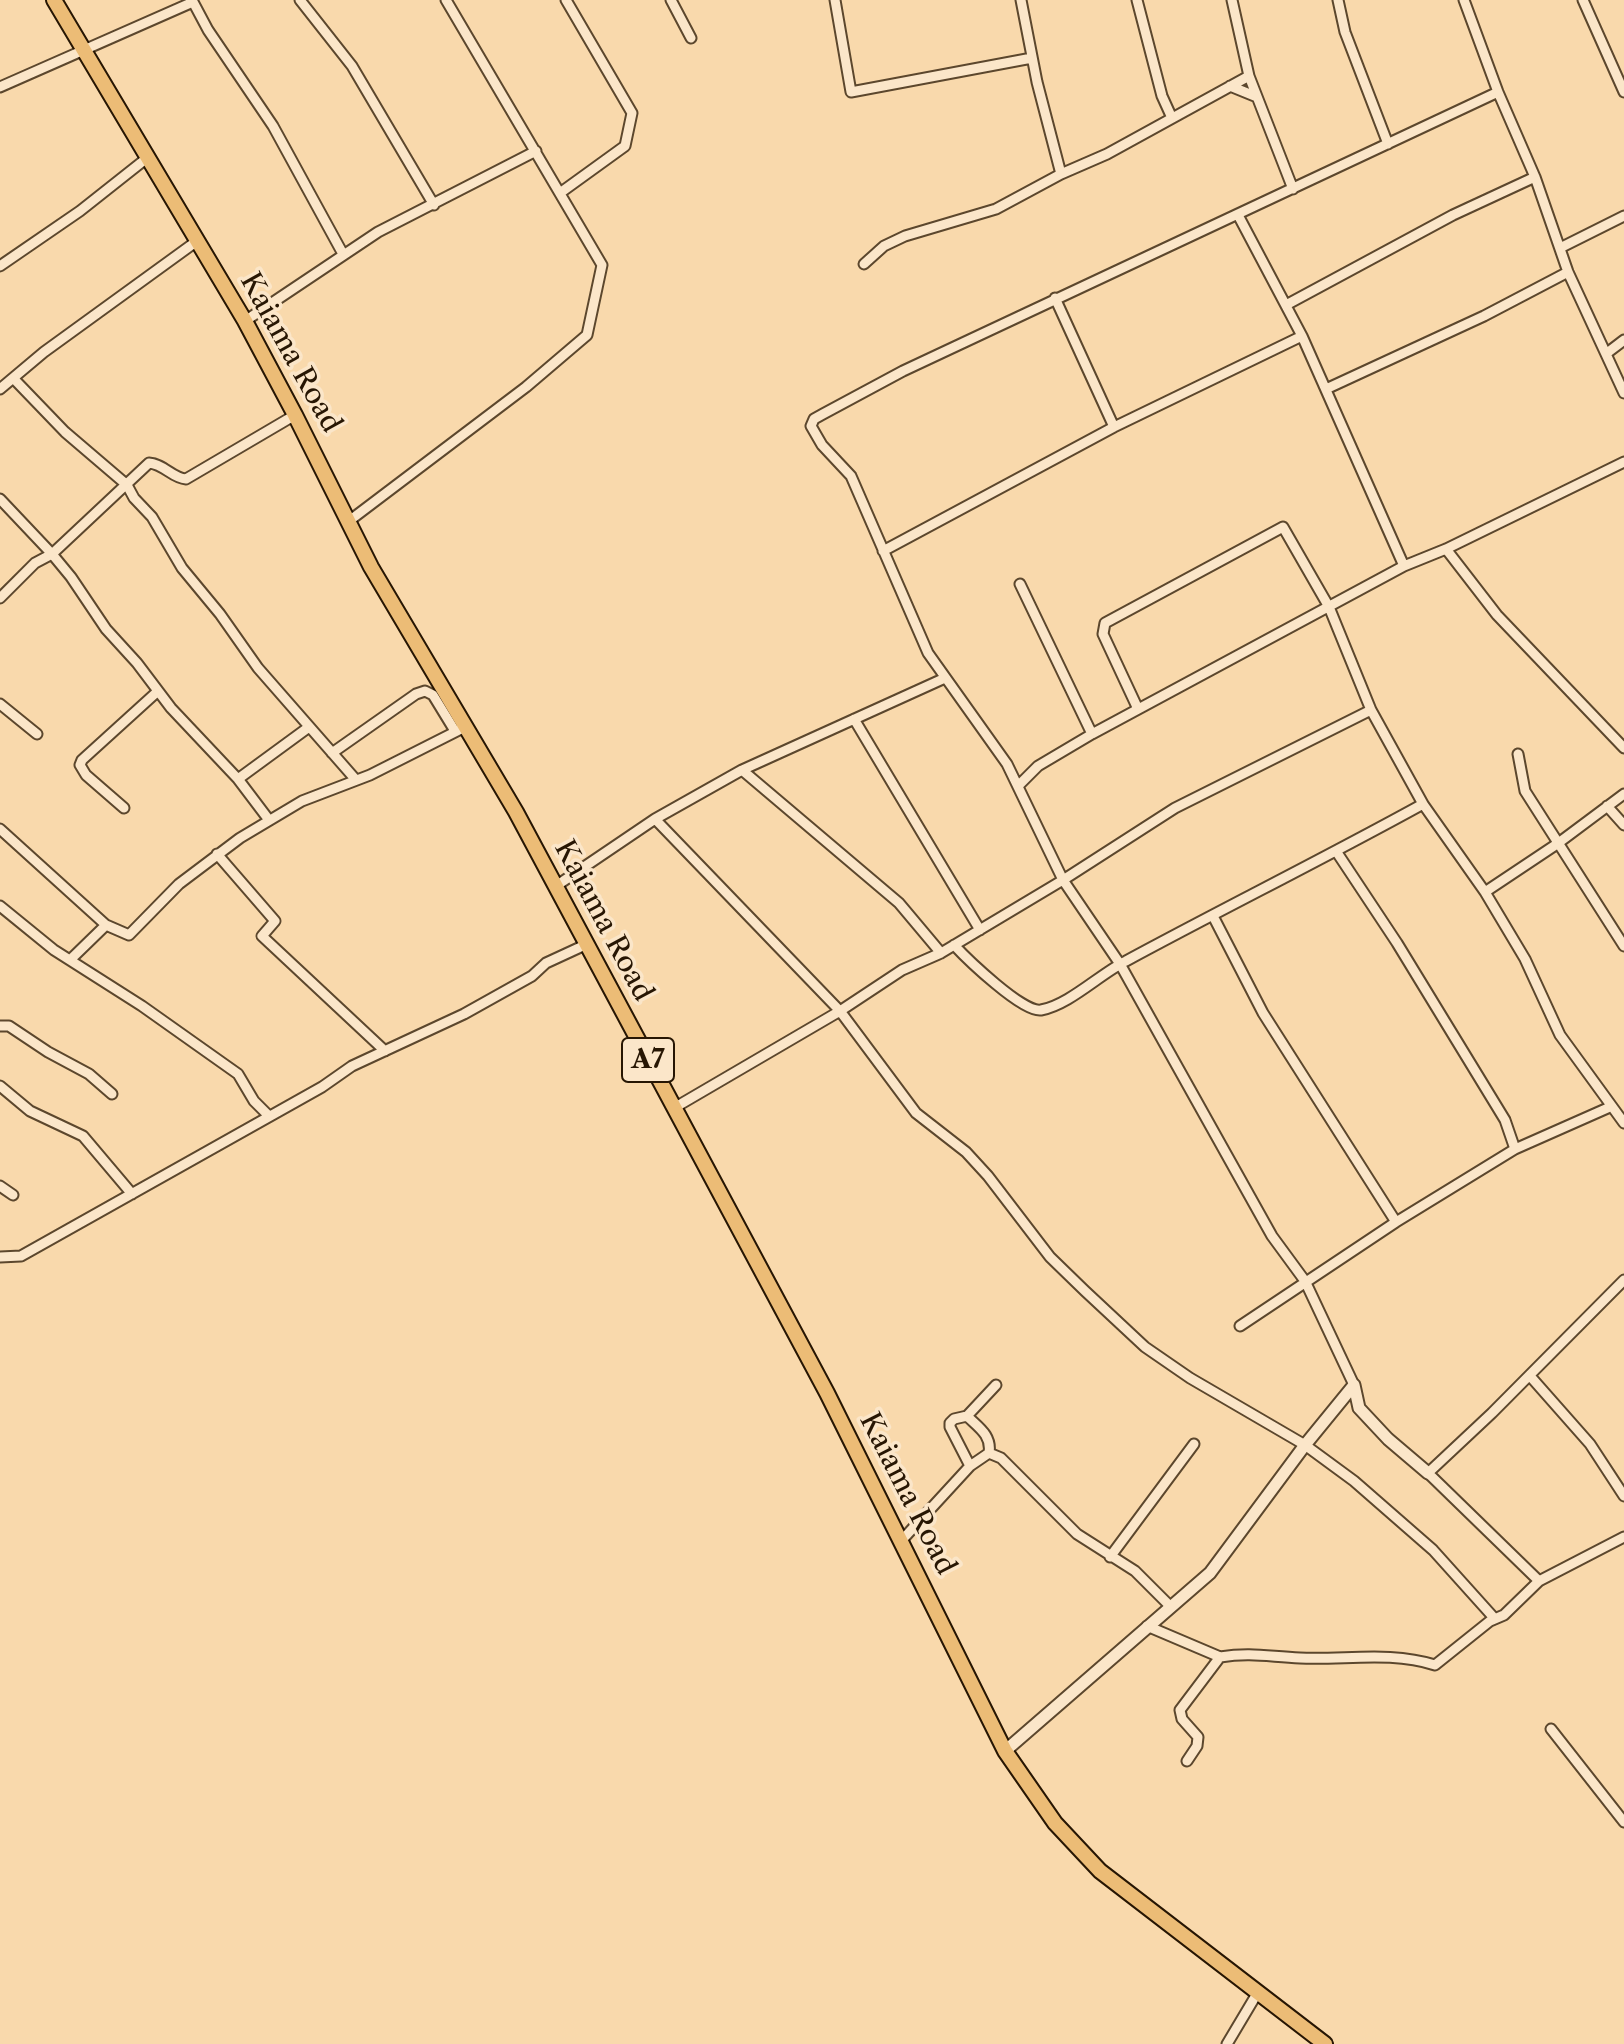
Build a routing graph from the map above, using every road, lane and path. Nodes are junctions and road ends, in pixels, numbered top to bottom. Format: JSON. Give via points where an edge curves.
{"nodes":[{"id":1,"x":54,"y":0,"type":"edge"},
{"id":2,"x":300,"y":0,"type":"edge"},
{"id":3,"x":446,"y":0,"type":"edge"},
{"id":4,"x":566,"y":0,"type":"edge"},
{"id":5,"x":671,"y":0,"type":"edge"},
{"id":6,"x":835,"y":0,"type":"edge"},
{"id":7,"x":1021,"y":0,"type":"edge"},
{"id":8,"x":1137,"y":0,"type":"edge"},
{"id":9,"x":1232,"y":0,"type":"edge"},
{"id":10,"x":1338,"y":0,"type":"edge"},
{"id":11,"x":1464,"y":0,"type":"edge"},
{"id":12,"x":1583,"y":0,"type":"edge"},
{"id":13,"x":193,"y":1,"type":"edge"},
{"id":14,"x":691,"y":38,"type":"dead end"},
{"id":15,"x":82,"y":49,"type":"junction"},
{"id":16,"x":1032,"y":58,"type":"junction"},
{"id":17,"x":1249,"y":76,"type":"junction"},
{"id":18,"x":1230,"y":86,"type":"junction"},
{"id":19,"x":0,"y":87,"type":"edge"},
{"id":20,"x":1498,"y":92,"type":"junction"},
{"id":21,"x":1624,"y":92,"type":"edge"},
{"id":22,"x":1257,"y":97,"type":"junction"},
{"id":23,"x":1172,"y":118,"type":"junction"},
{"id":24,"x":1388,"y":144,"type":"junction"},
{"id":25,"x":536,"y":151,"type":"junction"},
{"id":26,"x":147,"y":158,"type":"junction"},
{"id":27,"x":1061,"y":174,"type":"junction"},
{"id":28,"x":1535,"y":177,"type":"junction"},
{"id":29,"x":1293,"y":189,"type":"junction"},
{"id":30,"x":560,"y":193,"type":"junction"},
{"id":31,"x":434,"y":205,"type":"junction"},
{"id":32,"x":1238,"y":215,"type":"junction"},
{"id":33,"x":1624,"y":216,"type":"edge"},
{"id":34,"x":197,"y":241,"type":"junction"},
{"id":35,"x":1560,"y":248,"type":"junction"},
{"id":36,"x":343,"y":254,"type":"junction"},
{"id":37,"x":864,"y":264,"type":"dead end"},
{"id":38,"x":0,"y":266,"type":"edge"},
{"id":39,"x":1568,"y":272,"type":"junction"},
{"id":40,"x":1055,"y":298,"type":"junction"},
{"id":41,"x":1286,"y":305,"type":"junction"},
{"id":42,"x":245,"y":321,"type":"junction"},
{"id":43,"x":1302,"y":336,"type":"junction"},
{"id":44,"x":1624,"y":340,"type":"edge"},
{"id":45,"x":1607,"y":353,"type":"junction"},
{"id":46,"x":13,"y":378,"type":"junction"},
{"id":47,"x":0,"y":389,"type":"edge"},
{"id":48,"x":1326,"y":389,"type":"junction"},
{"id":49,"x":1624,"y":393,"type":"edge"},
{"id":50,"x":295,"y":415,"type":"junction"},
{"id":51,"x":1114,"y":427,"type":"junction"},
{"id":52,"x":1624,"y":462,"type":"edge"},
{"id":53,"x":127,"y":485,"type":"junction"},
{"id":54,"x":0,"y":499,"type":"edge"},
{"id":55,"x":349,"y":521,"type":"junction"},
{"id":56,"x":1446,"y":549,"type":"junction"},
{"id":57,"x":883,"y":551,"type":"junction"},
{"id":58,"x":52,"y":554,"type":"junction"},
{"id":59,"x":1404,"y":566,"type":"junction"},
{"id":60,"x":1020,"y":584,"type":"dead end"},
{"id":61,"x":1,"y":595,"type":"edge"},
{"id":62,"x":1329,"y":607,"type":"junction"},
{"id":63,"x":945,"y":678,"type":"junction"},
{"id":64,"x":158,"y":691,"type":"junction"},
{"id":65,"x":0,"y":704,"type":"edge"},
{"id":66,"x":1138,"y":709,"type":"junction"},
{"id":67,"x":1371,"y":710,"type":"junction"},
{"id":68,"x":854,"y":719,"type":"junction"},
{"id":69,"x":309,"y":727,"type":"junction"},
{"id":70,"x":460,"y":729,"type":"junction"},
{"id":71,"x":37,"y":734,"type":"dead end"},
{"id":72,"x":1092,"y":734,"type":"junction"},
{"id":73,"x":1624,"y":748,"type":"edge"},
{"id":74,"x":332,"y":753,"type":"junction"},
{"id":75,"x":1518,"y":754,"type":"dead end"},
{"id":76,"x":742,"y":770,"type":"junction"},
{"id":77,"x":238,"y":779,"type":"junction"},
{"id":78,"x":356,"y":780,"type":"junction"},
{"id":79,"x":1018,"y":786,"type":"junction"},
{"id":80,"x":1624,"y":794,"type":"edge"},
{"id":81,"x":1423,"y":804,"type":"junction"},
{"id":82,"x":1607,"y":806,"type":"junction"},
{"id":83,"x":124,"y":808,"type":"dead end"},
{"id":84,"x":655,"y":819,"type":"junction"},
{"id":85,"x":269,"y":820,"type":"junction"},
{"id":86,"x":1624,"y":825,"type":"edge"},
{"id":87,"x":0,"y":829,"type":"edge"},
{"id":88,"x":1557,"y":844,"type":"junction"},
{"id":89,"x":1336,"y":851,"type":"junction"},
{"id":90,"x":217,"y":854,"type":"junction"},
{"id":91,"x":1063,"y":880,"type":"junction"},
{"id":92,"x":556,"y":886,"type":"junction"},
{"id":93,"x":1485,"y":892,"type":"junction"},
{"id":94,"x":0,"y":906,"type":"edge"},
{"id":95,"x":1213,"y":916,"type":"junction"},
{"id":96,"x":106,"y":925,"type":"junction"},
{"id":97,"x":980,"y":930,"type":"junction"},
{"id":98,"x":585,"y":945,"type":"junction"},
{"id":99,"x":954,"y":945,"type":"junction"},
{"id":100,"x":1624,"y":946,"type":"edge"},
{"id":101,"x":941,"y":953,"type":"junction"},
{"id":102,"x":71,"y":959,"type":"junction"},
{"id":103,"x":1120,"y":964,"type":"junction"},
{"id":104,"x":840,"y":1011,"type":"junction"},
{"id":105,"x":0,"y":1026,"type":"edge"},
{"id":106,"x":385,"y":1051,"type":"junction"},
{"id":107,"x":0,"y":1086,"type":"edge"},
{"id":108,"x":112,"y":1094,"type":"dead end"},
{"id":109,"x":1610,"y":1107,"type":"junction"},
{"id":110,"x":674,"y":1108,"type":"junction"},
{"id":111,"x":269,"y":1116,"type":"junction"},
{"id":112,"x":1624,"y":1123,"type":"edge"},
{"id":113,"x":1515,"y":1149,"type":"junction"},
{"id":114,"x":0,"y":1186,"type":"edge"},
{"id":115,"x":132,"y":1194,"type":"junction"},
{"id":116,"x":13,"y":1195,"type":"dead end"},
{"id":117,"x":1396,"y":1222,"type":"junction"},
{"id":118,"x":0,"y":1257,"type":"edge"},
{"id":119,"x":1624,"y":1280,"type":"edge"},
{"id":120,"x":1305,"y":1281,"type":"junction"},
{"id":121,"x":1240,"y":1326,"type":"dead end"},
{"id":122,"x":1530,"y":1376,"type":"junction"},
{"id":123,"x":996,"y":1385,"type":"dead end"},
{"id":124,"x":1354,"y":1385,"type":"junction"},
{"id":125,"x":967,"y":1416,"type":"junction"},
{"id":126,"x":1194,"y":1444,"type":"dead end"},
{"id":127,"x":1305,"y":1445,"type":"junction"},
{"id":128,"x":989,"y":1453,"type":"junction"},
{"id":129,"x":970,"y":1466,"type":"junction"},
{"id":130,"x":1428,"y":1473,"type":"junction"},
{"id":131,"x":1624,"y":1496,"type":"edge"},
{"id":132,"x":1624,"y":1537,"type":"edge"},
{"id":133,"x":902,"y":1540,"type":"junction"},
{"id":134,"x":1110,"y":1557,"type":"junction"},
{"id":135,"x":1539,"y":1581,"type":"junction"},
{"id":136,"x":1170,"y":1606,"type":"junction"},
{"id":137,"x":1495,"y":1619,"type":"junction"},
{"id":138,"x":1147,"y":1626,"type":"junction"},
{"id":139,"x":1220,"y":1657,"type":"junction"},
{"id":140,"x":1551,"y":1729,"type":"dead end"},
{"id":141,"x":1005,"y":1751,"type":"junction"},
{"id":142,"x":1187,"y":1761,"type":"dead end"},
{"id":143,"x":1624,"y":1822,"type":"edge"},
{"id":144,"x":1258,"y":1992,"type":"junction"},
{"id":145,"x":1227,"y":2044,"type":"edge"},
{"id":146,"x":1325,"y":2044,"type":"edge"}],
"edges":[{"from":1,"to":15,"type":"highway","name":"Kaiama Road","number":"A7"},
{"from":2,"to":31,"type":"street","via":[[352,66]]},
{"from":3,"to":25,"type":"street"},
{"from":4,"to":30,"type":"street","via":[[632,113],[632,125],[625,146]]},
{"from":5,"to":14,"type":"street"},
{"from":6,"to":16,"type":"street","via":[[851,92]]},
{"from":7,"to":16,"type":"street"},
{"from":8,"to":23,"type":"street"},
{"from":9,"to":17,"type":"street"},
{"from":10,"to":24,"type":"street"},
{"from":11,"to":20,"type":"street"},
{"from":12,"to":21,"type":"street"},
{"from":13,"to":15,"type":"street"},
{"from":13,"to":36,"type":"street","via":[[273,126]]},
{"from":15,"to":19,"type":"street"},
{"from":15,"to":26,"type":"highway","name":"Kaiama Road","number":"A7"},
{"from":16,"to":27,"type":"street"},
{"from":17,"to":18,"type":"street"},
{"from":17,"to":22,"type":"street"},
{"from":18,"to":22,"type":"street"},
{"from":18,"to":23,"type":"street"},
{"from":20,"to":24,"type":"street"},
{"from":20,"to":28,"type":"street"},
{"from":22,"to":29,"type":"street"},
{"from":23,"to":27,"type":"street"},
{"from":24,"to":29,"type":"street"},
{"from":25,"to":30,"type":"street"},
{"from":25,"to":31,"type":"street"},
{"from":26,"to":34,"type":"highway","name":"Kaiama Road","number":"A7"},
{"from":26,"to":38,"type":"street"},
{"from":27,"to":37,"type":"street","via":[[996,209],[905,236]]},
{"from":28,"to":35,"type":"street"},
{"from":28,"to":41,"type":"street"},
{"from":29,"to":32,"type":"street"},
{"from":30,"to":55,"type":"street","via":[[602,265],[587,335]]},
{"from":31,"to":36,"type":"street"},
{"from":32,"to":40,"type":"street"},
{"from":32,"to":41,"type":"street"},
{"from":33,"to":35,"type":"street"},
{"from":34,"to":42,"type":"highway","name":"Kaiama Road","number":"A7"},
{"from":34,"to":46,"type":"street"},
{"from":35,"to":39,"type":"street"},
{"from":36,"to":42,"type":"street"},
{"from":39,"to":45,"type":"street"},
{"from":39,"to":48,"type":"street"},
{"from":40,"to":51,"type":"street"},
{"from":40,"to":57,"type":"street","via":[[814,419],[814,434],[851,476]]},
{"from":41,"to":43,"type":"street"},
{"from":42,"to":50,"type":"highway","name":"Kaiama Road","number":"A7"},
{"from":43,"to":48,"type":"street"},
{"from":43,"to":51,"type":"street"},
{"from":44,"to":45,"type":"street"},
{"from":45,"to":49,"type":"street"},
{"from":46,"to":47,"type":"street"},
{"from":46,"to":53,"type":"street"},
{"from":48,"to":59,"type":"street"},
{"from":50,"to":53,"type":"street","via":[[192,477],[179,478],[158,463],[149,463]]},
{"from":50,"to":55,"type":"highway","name":"Kaiama Road","number":"A7"},
{"from":51,"to":57,"type":"street"},
{"from":52,"to":56,"type":"street"},
{"from":53,"to":58,"type":"street"},
{"from":53,"to":69,"type":"street","via":[[182,568]]},
{"from":54,"to":58,"type":"street"},
{"from":55,"to":70,"type":"highway","name":"Kaiama Road","number":"A7"},
{"from":56,"to":59,"type":"street"},
{"from":56,"to":73,"type":"street","via":[[1497,615]]},
{"from":57,"to":63,"type":"street","via":[[928,653]]},
{"from":58,"to":61,"type":"street"},
{"from":58,"to":64,"type":"street"},
{"from":59,"to":62,"type":"street"},
{"from":60,"to":72,"type":"street"},
{"from":62,"to":66,"type":"street"},
{"from":62,"to":66,"type":"street","via":[[1283,527],[1125,610],[1105,623],[1103,634]]},
{"from":62,"to":67,"type":"street"},
{"from":63,"to":68,"type":"street"},
{"from":63,"to":79,"type":"street"},
{"from":64,"to":77,"type":"street"},
{"from":64,"to":83,"type":"street","via":[[80,765]]},
{"from":65,"to":71,"type":"street"},
{"from":66,"to":72,"type":"street"},
{"from":67,"to":81,"type":"street"},
{"from":67,"to":91,"type":"street","via":[[1175,808]]},
{"from":68,"to":76,"type":"street"},
{"from":68,"to":97,"type":"street"},
{"from":69,"to":74,"type":"street"},
{"from":69,"to":77,"type":"street"},
{"from":70,"to":74,"type":"street","via":[[425,691]]},
{"from":70,"to":78,"type":"street"},
{"from":70,"to":92,"type":"highway","name":"Kaiama Road","number":"A7","via":[[516,812]]},
{"from":72,"to":79,"type":"street","via":[[1038,766]]},
{"from":74,"to":78,"type":"street"},
{"from":75,"to":88,"type":"street","via":[[1525,791]]},
{"from":76,"to":84,"type":"street"},
{"from":76,"to":101,"type":"street","via":[[899,903]]},
{"from":77,"to":85,"type":"street"},
{"from":78,"to":85,"type":"street"},
{"from":79,"to":91,"type":"street"},
{"from":80,"to":82,"type":"street"},
{"from":81,"to":89,"type":"street"},
{"from":81,"to":93,"type":"street"},
{"from":82,"to":86,"type":"street"},
{"from":82,"to":88,"type":"street"},
{"from":84,"to":92,"type":"street"},
{"from":84,"to":104,"type":"street"},
{"from":85,"to":90,"type":"street"},
{"from":87,"to":96,"type":"street"},
{"from":88,"to":93,"type":"street"},
{"from":88,"to":100,"type":"street"},
{"from":89,"to":95,"type":"street"},
{"from":89,"to":113,"type":"street","via":[[1505,1120]]},
{"from":90,"to":96,"type":"street","via":[[129,935]]},
{"from":90,"to":106,"type":"street","via":[[275,921],[262,936]]},
{"from":91,"to":97,"type":"street"},
{"from":91,"to":103,"type":"street"},
{"from":92,"to":98,"type":"highway","name":"Kaiama Road","number":"A7"},
{"from":93,"to":109,"type":"street","via":[[1525,959],[1560,1035]]},
{"from":94,"to":102,"type":"street"},
{"from":95,"to":103,"type":"street"},
{"from":95,"to":117,"type":"street","via":[[1263,1013]]},
{"from":96,"to":102,"type":"street"},
{"from":97,"to":99,"type":"street"},
{"from":98,"to":106,"type":"street","via":[[464,1014]]},
{"from":98,"to":110,"type":"highway","name":"Kaiama Road","number":"A7"},
{"from":99,"to":101,"type":"street"},
{"from":99,"to":103,"type":"street","via":[[985,976],[1041,1010]]},
{"from":101,"to":104,"type":"street","via":[[902,970]]},
{"from":102,"to":111,"type":"street","via":[[238,1074]]},
{"from":103,"to":120,"type":"street","via":[[1272,1236]]},
{"from":104,"to":110,"type":"street"},
{"from":104,"to":127,"type":"street","via":[[916,1113],[966,1152],[1050,1257],[1145,1347]]},
{"from":105,"to":108,"type":"street","via":[[9,1026],[89,1074]]},
{"from":106,"to":111,"type":"street"},
{"from":107,"to":115,"type":"street","via":[[30,1111],[83,1136]]},
{"from":109,"to":112,"type":"street"},
{"from":109,"to":113,"type":"street"},
{"from":110,"to":133,"type":"highway","name":"Kaiama Road","number":"A7"},
{"from":111,"to":115,"type":"street"},
{"from":113,"to":117,"type":"street"},
{"from":114,"to":116,"type":"street"},
{"from":115,"to":118,"type":"street","via":[[21,1256]]},
{"from":117,"to":120,"type":"street"},
{"from":119,"to":122,"type":"street"},
{"from":120,"to":121,"type":"street"},
{"from":120,"to":124,"type":"street"},
{"from":122,"to":130,"type":"street"},
{"from":122,"to":131,"type":"street","via":[[1590,1444]]},
{"from":123,"to":125,"type":"street"},
{"from":124,"to":127,"type":"street"},
{"from":124,"to":130,"type":"street","via":[[1359,1408]]},
{"from":125,"to":128,"type":"street","via":[[987,1436]]},
{"from":125,"to":129,"type":"street","via":[[954,1419],[950,1427]]},
{"from":126,"to":134,"type":"street"},
{"from":127,"to":136,"type":"street","via":[[1210,1573]]},
{"from":127,"to":137,"type":"street","via":[[1433,1550]]},
{"from":128,"to":129,"type":"street"},
{"from":128,"to":134,"type":"street","via":[[1001,1458],[1077,1534]]},
{"from":129,"to":133,"type":"street"},
{"from":130,"to":135,"type":"street"},
{"from":132,"to":135,"type":"street"},
{"from":133,"to":141,"type":"highway","name":"Kaiama Road","number":"A7"},
{"from":134,"to":136,"type":"street","via":[[1135,1571]]},
{"from":135,"to":137,"type":"street"},
{"from":136,"to":138,"type":"street"},
{"from":137,"to":139,"type":"street","via":[[1435,1665],[1395,1657]]},
{"from":138,"to":139,"type":"street"},
{"from":138,"to":141,"type":"street"},
{"from":139,"to":142,"type":"street","via":[[1180,1710],[1198,1737]]},
{"from":140,"to":143,"type":"street"},
{"from":141,"to":144,"type":"highway","name":"Kaiama Road","number":"A7","via":[[1055,1823],[1100,1871]]},
{"from":144,"to":145,"type":"street"},
{"from":144,"to":146,"type":"highway","name":"Kaiama Road","number":"A7"}]}
